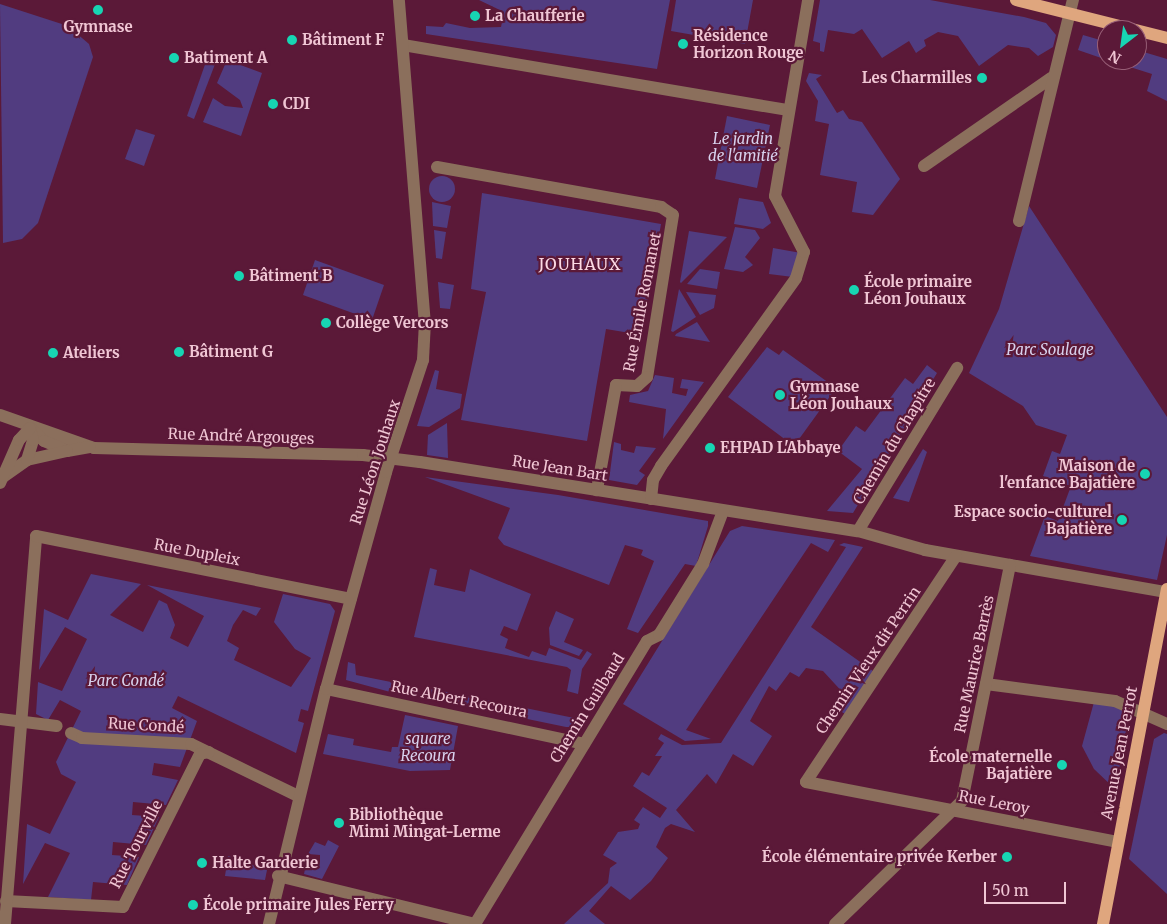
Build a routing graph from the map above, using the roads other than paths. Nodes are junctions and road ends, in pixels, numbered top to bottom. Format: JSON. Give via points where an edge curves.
{"nodes":[{"id":1,"x":399,"y":0,"type":"edge"},
{"id":2,"x":808,"y":0,"type":"edge"},
{"id":3,"x":1016,"y":0,"type":"edge"},
{"id":4,"x":1071,"y":5,"type":"edge"},
{"id":5,"x":1167,"y":36,"type":"edge"},
{"id":6,"x":403,"y":45,"type":"junction"},
{"id":7,"x":1051,"y":78,"type":"junction"},
{"id":8,"x":789,"y":110,"type":"junction"},
{"id":9,"x":924,"y":166,"type":"dead end"},
{"id":10,"x":437,"y":167,"type":"dead end"},
{"id":11,"x":1018,"y":221,"type":"dead end"},
{"id":12,"x":958,"y":368,"type":"dead end"},
{"id":13,"x":0,"y":415,"type":"edge"},
{"id":14,"x":30,"y":428,"type":"junction"},
{"id":15,"x":90,"y":447,"type":"junction"},
{"id":16,"x":67,"y":451,"type":"junction"},
{"id":17,"x":391,"y":458,"type":"junction"},
{"id":18,"x":27,"y":460,"type":"junction"},
{"id":19,"x":2,"y":480,"type":"edge"},
{"id":20,"x":597,"y":490,"type":"junction"},
{"id":21,"x":651,"y":499,"type":"junction"},
{"id":22,"x":723,"y":511,"type":"junction"},
{"id":23,"x":858,"y":531,"type":"junction"},
{"id":24,"x":956,"y":556,"type":"junction"},
{"id":25,"x":1010,"y":565,"type":"junction"},
{"id":26,"x":1167,"y":590,"type":"edge"},
{"id":27,"x":351,"y":599,"type":"junction"},
{"id":28,"x":986,"y":684,"type":"junction"},
{"id":29,"x":326,"y":689,"type":"junction"},
{"id":30,"x":1144,"y":710,"type":"junction"},
{"id":31,"x":0,"y":719,"type":"edge"},
{"id":32,"x":20,"y":723,"type":"junction"},
{"id":33,"x":1167,"y":724,"type":"edge"},
{"id":34,"x":57,"y":726,"type":"dead end"},
{"id":35,"x":71,"y":733,"type":"dead end"},
{"id":36,"x":584,"y":744,"type":"junction"},
{"id":37,"x":206,"y":750,"type":"junction"},
{"id":38,"x":806,"y":782,"type":"joint"},
{"id":39,"x":298,"y":796,"type":"junction"},
{"id":40,"x":956,"y":811,"type":"junction"},
{"id":41,"x":1118,"y":842,"type":"junction"},
{"id":42,"x":278,"y":876,"type":"junction"},
{"id":43,"x":6,"y":901,"type":"junction"},
{"id":44,"x":5,"y":924,"type":"edge"},
{"id":45,"x":269,"y":924,"type":"edge"},
{"id":46,"x":475,"y":924,"type":"edge"},
{"id":47,"x":835,"y":924,"type":"edge"},
{"id":48,"x":1103,"y":924,"type":"edge"}],
"edges":[{"from":1,"to":6,"type":"street","name":"Rue Léon Jouhaux"},
{"from":2,"to":8,"type":"street"},
{"from":3,"to":4,"type":"main road"},
{"from":4,"to":5,"type":"main road"},
{"from":4,"to":7,"type":"street"},
{"from":6,"to":8,"type":"street"},
{"from":6,"to":17,"type":"street","name":"Rue Léon Jouhaux","via":[[425,343],[418,380]]},
{"from":7,"to":9,"type":"street"},
{"from":7,"to":11,"type":"street","via":[[1038,129],[1042,137]]},
{"from":8,"to":21,"type":"street","via":[[775,196],[804,252],[792,285],[661,466],[653,480]]},
{"from":10,"to":20,"type":"street","name":"Rue Émile Romanet","via":[[661,207],[673,215],[647,377],[637,386],[616,385]]},
{"from":12,"to":23,"type":"street","name":"Chemin du Chapitre"},
{"from":13,"to":14,"type":"street"},
{"from":14,"to":15,"type":"street","name":"Rue André Argouges"},
{"from":14,"to":16,"type":"street","via":[[44,441]]},
{"from":14,"to":18,"type":"street","via":[[33,440]]},
{"from":14,"to":19,"type":"street","via":[[19,440]]},
{"from":15,"to":16,"type":"street","name":"Rue André Argouges"},
{"from":15,"to":17,"type":"street","name":"Rue André Argouges"},
{"from":16,"to":18,"type":"street","name":"Rue André Argouges"},
{"from":17,"to":20,"type":"street","name":"Rue Jean Bart"},
{"from":17,"to":27,"type":"street","name":"Rue Léon Jouhaux"},
{"from":18,"to":19,"type":"street"},
{"from":20,"to":21,"type":"street","name":"Rue Jean Bart"},
{"from":21,"to":22,"type":"street","name":"Rue Jean Bart"},
{"from":22,"to":23,"type":"street","name":"Rue Jean Bart"},
{"from":22,"to":36,"type":"street","name":"Chemin Guilbaud","via":[[703,564],[659,635],[647,641]]},
{"from":23,"to":24,"type":"street","name":"Rue Jean Bart"},
{"from":24,"to":25,"type":"street","name":"Rue Jean Bart"},
{"from":24,"to":38,"type":"street","name":"Chemin Vieux dit Perrin"},
{"from":25,"to":26,"type":"street","name":"Rue Jean Bart"},
{"from":25,"to":28,"type":"street","name":"Rue Maurice Barrès"},
{"from":26,"to":30,"type":"main road","name":"Avenue Jean Perrot"},
{"from":27,"to":29,"type":"street","name":"Rue Léon Jouhaux"},
{"from":27,"to":32,"type":"street","name":"Rue Dupleix","via":[[36,536]]},
{"from":28,"to":30,"type":"street","via":[[1115,701]]},
{"from":28,"to":40,"type":"street","name":"Rue Maurice Barrès","via":[[962,801]]},
{"from":29,"to":36,"type":"street","name":"Rue Albert Recoura"},
{"from":29,"to":39,"type":"street","name":"Rue Léon Jouhaux"},
{"from":30,"to":33,"type":"street"},
{"from":30,"to":41,"type":"main road","name":"Avenue Jean Perrot"},
{"from":31,"to":32,"type":"street"},
{"from":32,"to":34,"type":"street"},
{"from":32,"to":43,"type":"street"},
{"from":35,"to":37,"type":"street","name":"Rue Condé","via":[[82,738]]},
{"from":36,"to":46,"type":"street","name":"Chemin Guilbaud"},
{"from":37,"to":39,"type":"street","name":"Rue Condé"},
{"from":37,"to":43,"type":"street","name":"Rue Tourville","via":[[200,754],[123,907],[116,910]]},
{"from":38,"to":40,"type":"street","name":"Rue Leroy"},
{"from":39,"to":42,"type":"street","name":"Rue Léon Jouhaux"},
{"from":40,"to":41,"type":"street","name":"Rue Leroy"},
{"from":40,"to":47,"type":"street","name":"Rue Maurice Barrès"},
{"from":41,"to":48,"type":"main road","name":"Avenue Jean Perrot"},
{"from":42,"to":45,"type":"street","name":"Rue Léon Jouhaux"},
{"from":42,"to":46,"type":"street"},
{"from":43,"to":44,"type":"street"}]}
